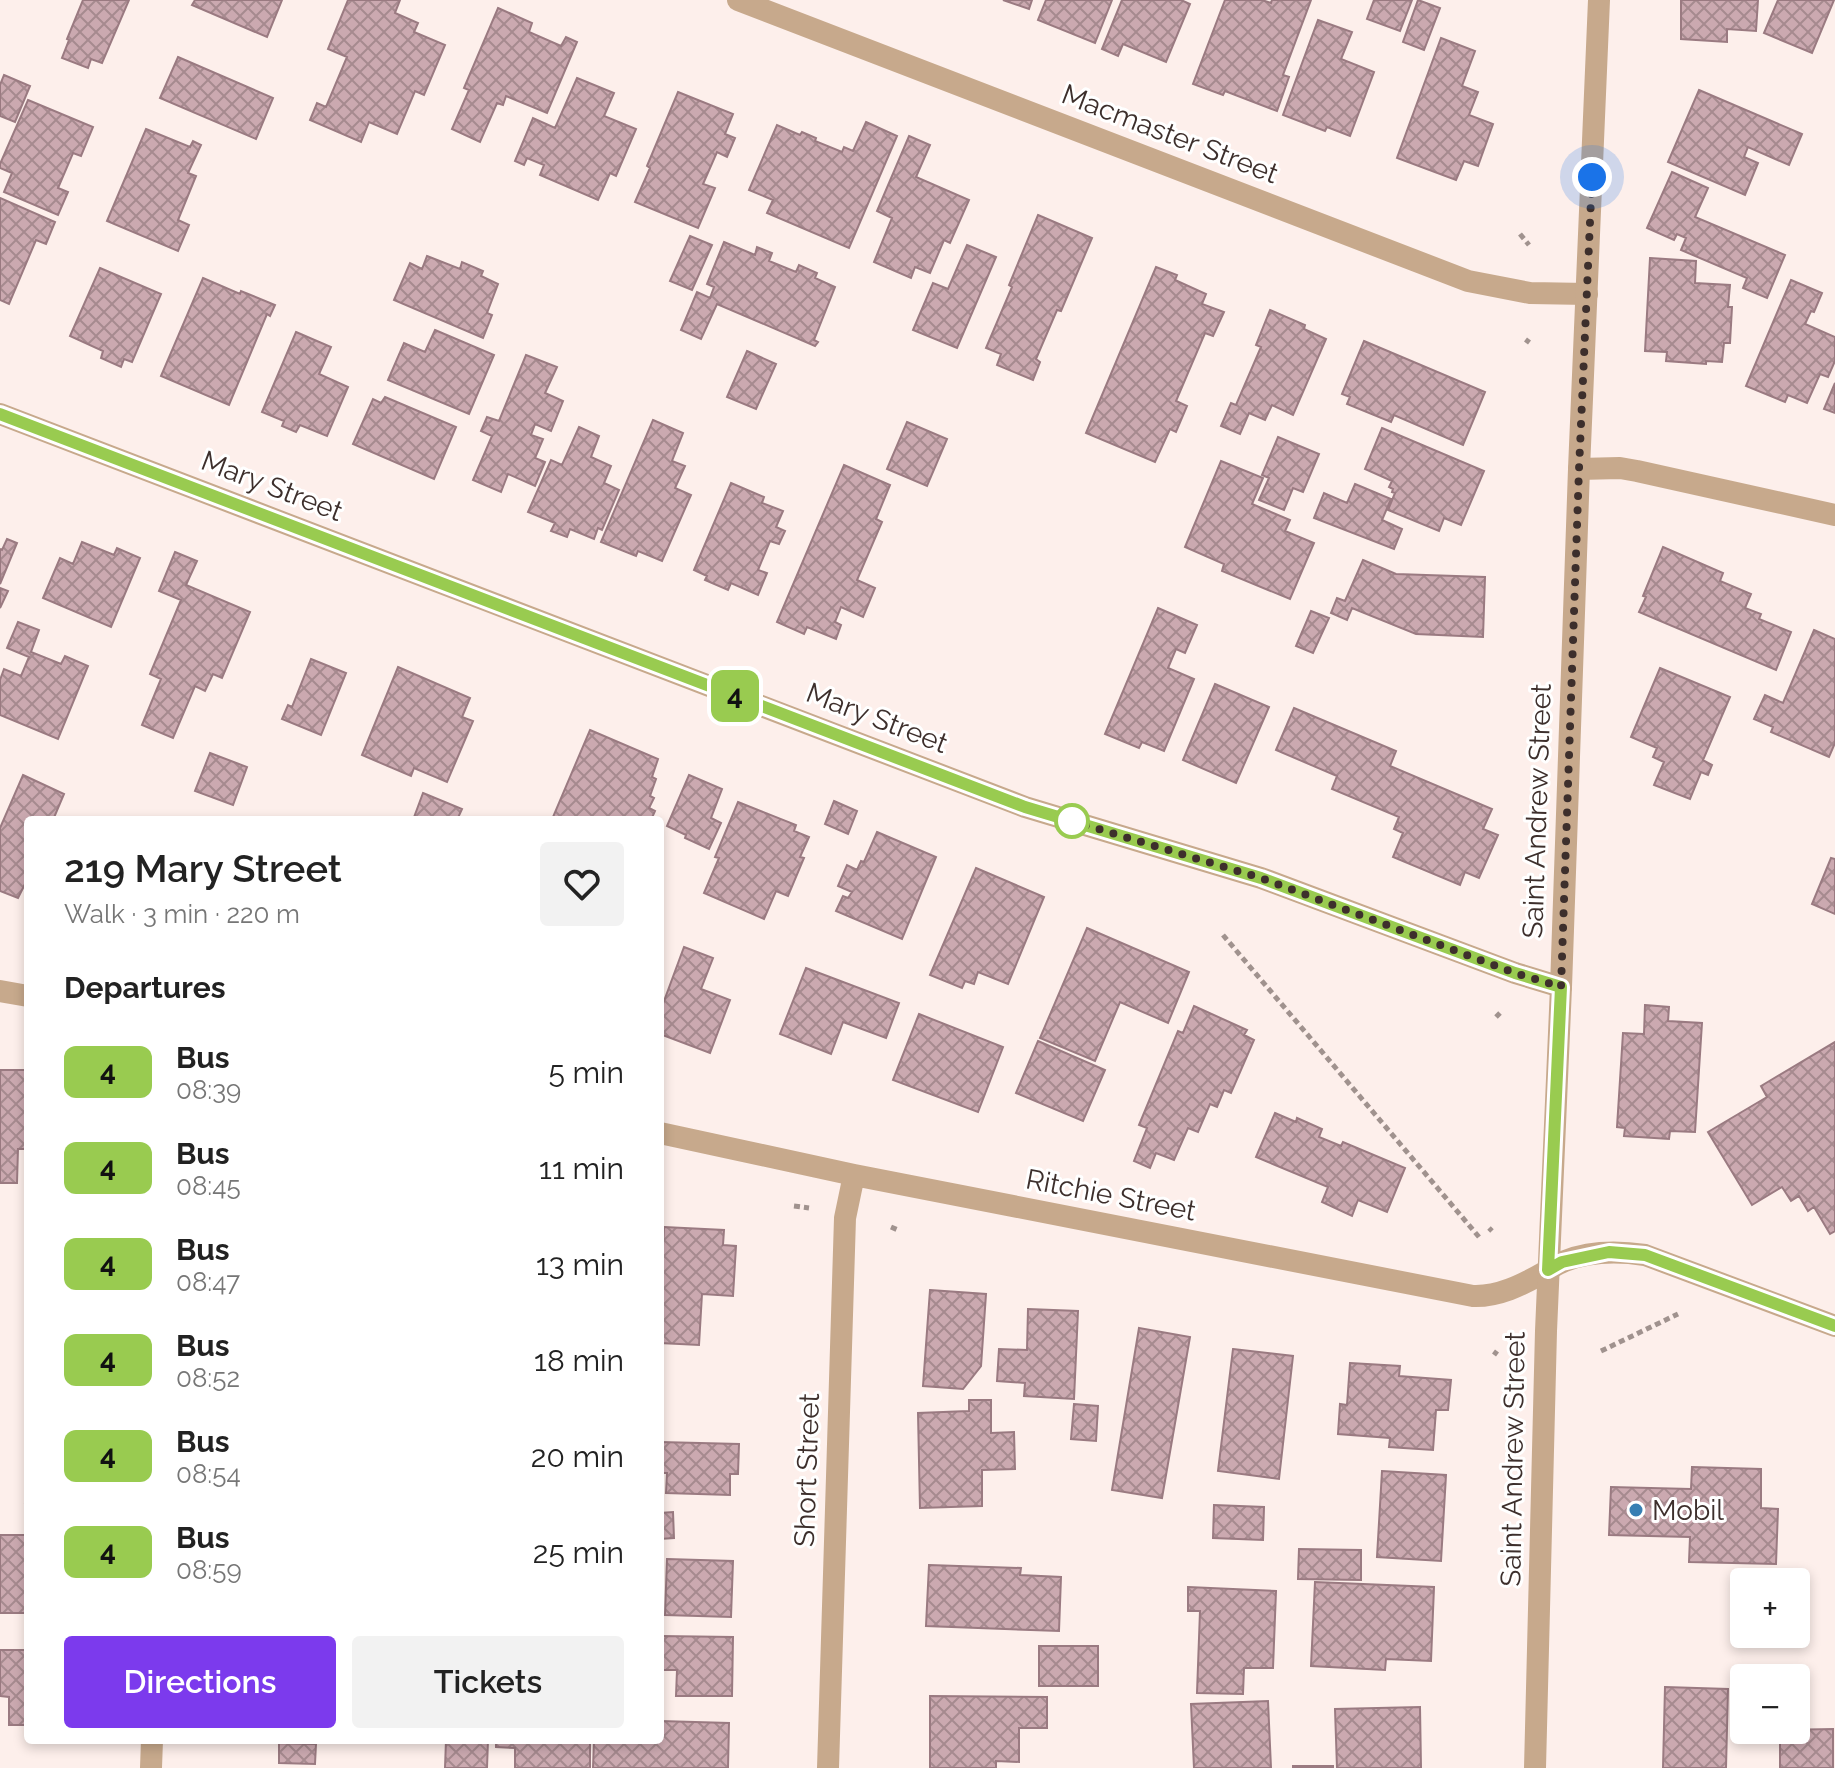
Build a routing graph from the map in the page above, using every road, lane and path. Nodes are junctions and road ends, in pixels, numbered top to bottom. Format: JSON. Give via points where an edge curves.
{"nodes":[{"id":1,"x":738,"y":0,"type":"edge"},
{"id":2,"x":1599,"y":0,"type":"edge"},
{"id":3,"x":1520,"y":234,"type":"dead end"},
{"id":4,"x":1529,"y":245,"type":"dead end"},
{"id":5,"x":1587,"y":294,"type":"junction"},
{"id":6,"x":0,"y":414,"type":"edge"},
{"id":7,"x":1579,"y":469,"type":"junction"},
{"id":8,"x":1835,"y":515,"type":"edge"},
{"id":9,"x":1223,"y":935,"type":"dead end"},
{"id":10,"x":1561,"y":987,"type":"junction"},
{"id":11,"x":0,"y":991,"type":"edge"},
{"id":12,"x":24,"y":995,"type":"edge"},
{"id":13,"x":664,"y":1134,"type":"edge"},
{"id":14,"x":854,"y":1175,"type":"junction"},
{"id":15,"x":794,"y":1206,"type":"dead end"},
{"id":16,"x":809,"y":1208,"type":"dead end"},
{"id":17,"x":891,"y":1227,"type":"dead end"},
{"id":18,"x":898,"y":1230,"type":"dead end"},
{"id":19,"x":1479,"y":1237,"type":"dead end"},
{"id":20,"x":1548,"y":1270,"type":"junction"},
{"id":21,"x":1678,"y":1314,"type":"dead end"},
{"id":22,"x":1835,"y":1326,"type":"edge"},
{"id":23,"x":1601,"y":1351,"type":"dead end"},
{"id":24,"x":152,"y":1744,"type":"edge"},
{"id":25,"x":151,"y":1768,"type":"edge"},
{"id":26,"x":828,"y":1768,"type":"edge"},
{"id":27,"x":1535,"y":1768,"type":"edge"}],
"edges":[{"from":1,"to":5,"type":"street","name":"Macmaster Street","via":[[1468,281],[1530,293]]},
{"from":2,"to":5,"type":"street","name":"Saint Andrew Street"},
{"from":3,"to":4,"type":"path"},
{"from":5,"to":7,"type":"street","name":"Saint Andrew Street"},
{"from":6,"to":10,"type":"street","name":"Mary Street","via":[[1025,807],[1261,878]]},
{"from":7,"to":8,"type":"street","via":[[1637,471]]},
{"from":7,"to":10,"type":"street","name":"Saint Andrew Street"},
{"from":9,"to":19,"type":"path"},
{"from":10,"to":20,"type":"street","name":"Saint Andrew Street"},
{"from":11,"to":12,"type":"street"},
{"from":13,"to":14,"type":"street","name":"Ritchie Street"},
{"from":14,"to":20,"type":"street","name":"Ritchie Street","via":[[1473,1296],[1495,1295]]},
{"from":14,"to":26,"type":"street","name":"Short Street","via":[[845,1218]]},
{"from":15,"to":16,"type":"path"},
{"from":17,"to":18,"type":"path"},
{"from":20,"to":22,"type":"street","name":"Ritchie Street","via":[[1609,1252],[1645,1255]]},
{"from":20,"to":27,"type":"street","name":"Saint Andrew Street"},
{"from":21,"to":23,"type":"path"},
{"from":24,"to":25,"type":"street"}]}
